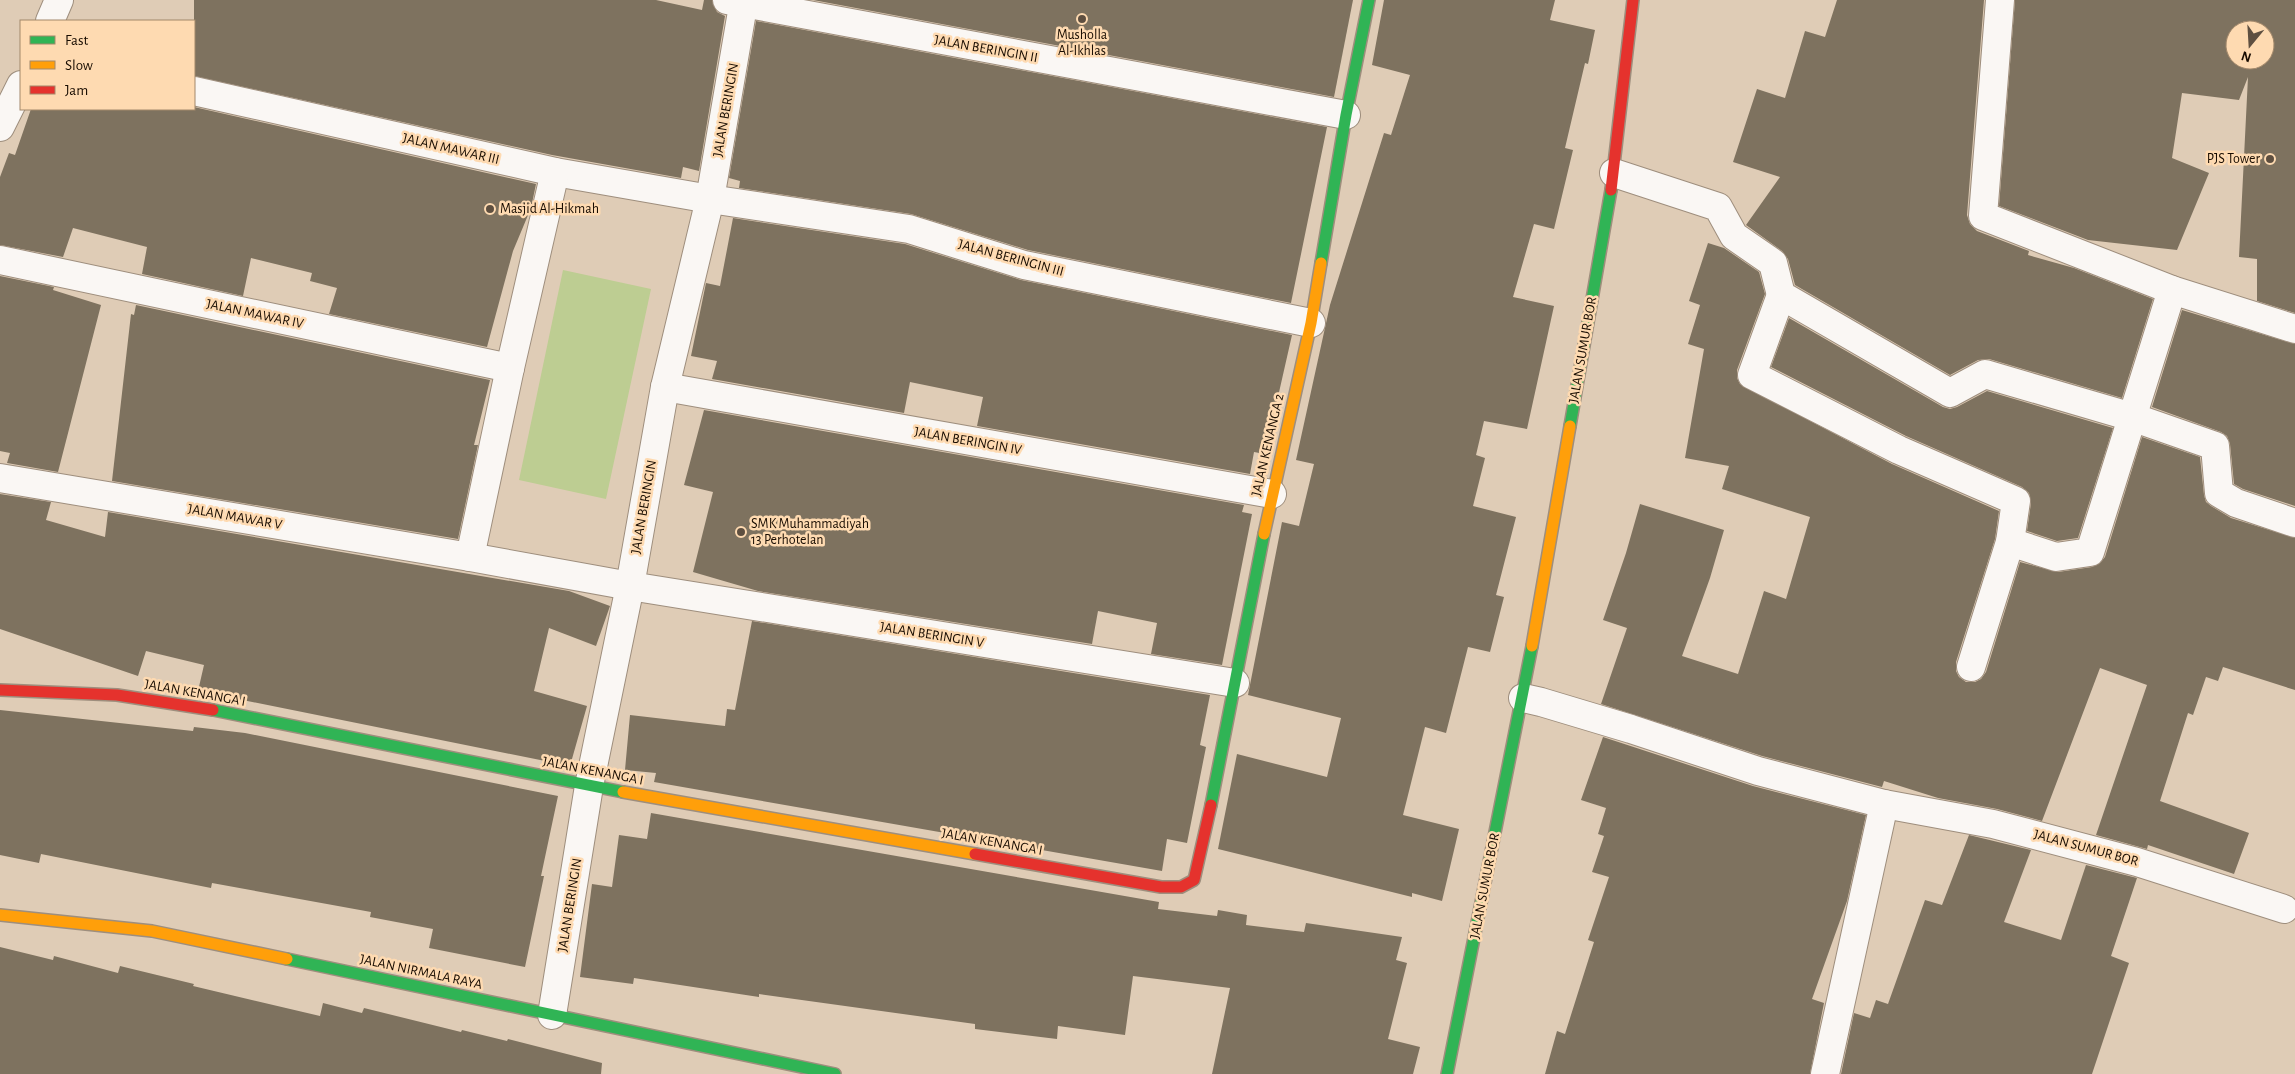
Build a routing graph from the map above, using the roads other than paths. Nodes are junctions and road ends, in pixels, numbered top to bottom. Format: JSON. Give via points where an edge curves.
{"nodes":[{"id":1,"x":59,"y":0,"type":"edge"},
{"id":2,"x":1369,"y":0,"type":"edge"},
{"id":3,"x":1634,"y":0,"type":"edge"},
{"id":4,"x":2000,"y":0,"type":"edge"},
{"id":5,"x":738,"y":1,"type":"edge"},
{"id":6,"x":50,"y":20,"type":"edge"},
{"id":7,"x":20,"y":86,"type":"edge"},
{"id":8,"x":195,"y":91,"type":"edge"},
{"id":9,"x":1346,"y":115,"type":"junction"},
{"id":10,"x":0,"y":127,"type":"edge"},
{"id":11,"x":555,"y":172,"type":"junction"},
{"id":12,"x":1623,"y":175,"type":"junction"},
{"id":13,"x":710,"y":199,"type":"junction"},
{"id":14,"x":0,"y":260,"type":"edge"},
{"id":15,"x":2172,"y":290,"type":"junction"},
{"id":16,"x":1781,"y":295,"type":"junction"},
{"id":17,"x":1311,"y":323,"type":"junction"},
{"id":18,"x":2295,"y":329,"type":"edge"},
{"id":19,"x":510,"y":368,"type":"junction"},
{"id":20,"x":665,"y":386,"type":"junction"},
{"id":21,"x":2132,"y":417,"type":"junction"},
{"id":22,"x":0,"y":478,"type":"edge"},
{"id":23,"x":1272,"y":494,"type":"junction"},
{"id":24,"x":2295,"y":524,"type":"edge"},
{"id":25,"x":2010,"y":542,"type":"junction"},
{"id":26,"x":470,"y":557,"type":"junction"},
{"id":27,"x":630,"y":586,"type":"junction"},
{"id":28,"x":1971,"y":667,"type":"dead end"},
{"id":29,"x":1235,"y":683,"type":"junction"},
{"id":30,"x":0,"y":690,"type":"edge"},
{"id":31,"x":1532,"y":700,"type":"junction"},
{"id":32,"x":589,"y":786,"type":"junction"},
{"id":33,"x":1884,"y":804,"type":"junction"},
{"id":34,"x":1181,"y":887,"type":"joint"},
{"id":35,"x":2284,"y":909,"type":"dead end"},
{"id":36,"x":0,"y":914,"type":"edge"},
{"id":37,"x":552,"y":1015,"type":"junction"},
{"id":38,"x":834,"y":1074,"type":"edge"},
{"id":39,"x":1446,"y":1074,"type":"edge"},
{"id":40,"x":1825,"y":1074,"type":"edge"}],
"edges":[{"from":1,"to":6,"type":"street"},
{"from":2,"to":9,"type":"street","name":"JALAN KENANGA 2"},
{"from":3,"to":12,"type":"street","name":"JALAN SUMUR BOR"},
{"from":4,"to":15,"type":"street","via":[[1983,216]]},
{"from":5,"to":9,"type":"street","name":"JALAN BERINGIN II"},
{"from":5,"to":13,"type":"street","name":"JALAN BERINGIN"},
{"from":7,"to":10,"type":"street"},
{"from":8,"to":11,"type":"street","name":"JALAN MAWAR III"},
{"from":9,"to":17,"type":"street","name":"JALAN KENANGA 2"},
{"from":11,"to":13,"type":"street","name":"JALAN MAWAR III"},
{"from":11,"to":19,"type":"street"},
{"from":12,"to":16,"type":"street","via":[[1718,208],[1734,236],[1773,263]]},
{"from":12,"to":31,"type":"street","name":"JALAN SUMUR BOR"},
{"from":13,"to":17,"type":"street","name":"JALAN BERINGIN III","via":[[909,229],[1024,264]]},
{"from":13,"to":20,"type":"street","name":"JALAN BERINGIN"},
{"from":14,"to":19,"type":"street","name":"JALAN MAWAR IV"},
{"from":15,"to":18,"type":"street"},
{"from":15,"to":21,"type":"street"},
{"from":16,"to":21,"type":"street","via":[[1950,393],[1985,374]]},
{"from":16,"to":25,"type":"street","via":[[1752,375],[1899,450],[2016,501]]},
{"from":17,"to":23,"type":"street","name":"JALAN KENANGA 2"},
{"from":19,"to":26,"type":"street"},
{"from":20,"to":23,"type":"street","name":"JALAN BERINGIN IV"},
{"from":20,"to":27,"type":"street","name":"JALAN BERINGIN"},
{"from":21,"to":24,"type":"street","via":[[2215,446],[2219,493],[2236,503]]},
{"from":21,"to":25,"type":"street","via":[[2090,552],[2056,557]]},
{"from":22,"to":26,"type":"street","name":"JALAN MAWAR V"},
{"from":23,"to":29,"type":"street","name":"JALAN KENANGA 2"},
{"from":25,"to":28,"type":"street"},
{"from":26,"to":27,"type":"street","name":"JALAN MAWAR V"},
{"from":27,"to":29,"type":"street","name":"JALAN BERINGIN V"},
{"from":27,"to":32,"type":"street","name":"JALAN BERINGIN"},
{"from":29,"to":34,"type":"street","name":"JALAN KENANGA 2","via":[[1199,864],[1194,880]]},
{"from":30,"to":32,"type":"street","name":"JALAN KENANGA I","via":[[117,696],[197,707]]},
{"from":31,"to":33,"type":"street","name":"JALAN SUMUR BOR","via":[[1758,771]]},
{"from":31,"to":39,"type":"street","name":"JALAN SUMUR BOR"},
{"from":32,"to":34,"type":"street","name":"JALAN KENANGA I","via":[[1161,887]]},
{"from":32,"to":37,"type":"street","name":"JALAN BERINGIN"},
{"from":33,"to":35,"type":"street","name":"JALAN SUMUR BOR","via":[[1993,824],[2128,859]]},
{"from":33,"to":40,"type":"street"},
{"from":36,"to":37,"type":"street","name":"JALAN NIRMALA RAYA","via":[[152,931]]},
{"from":37,"to":38,"type":"street","name":"JALAN NIRMALA RAYA"}]}
